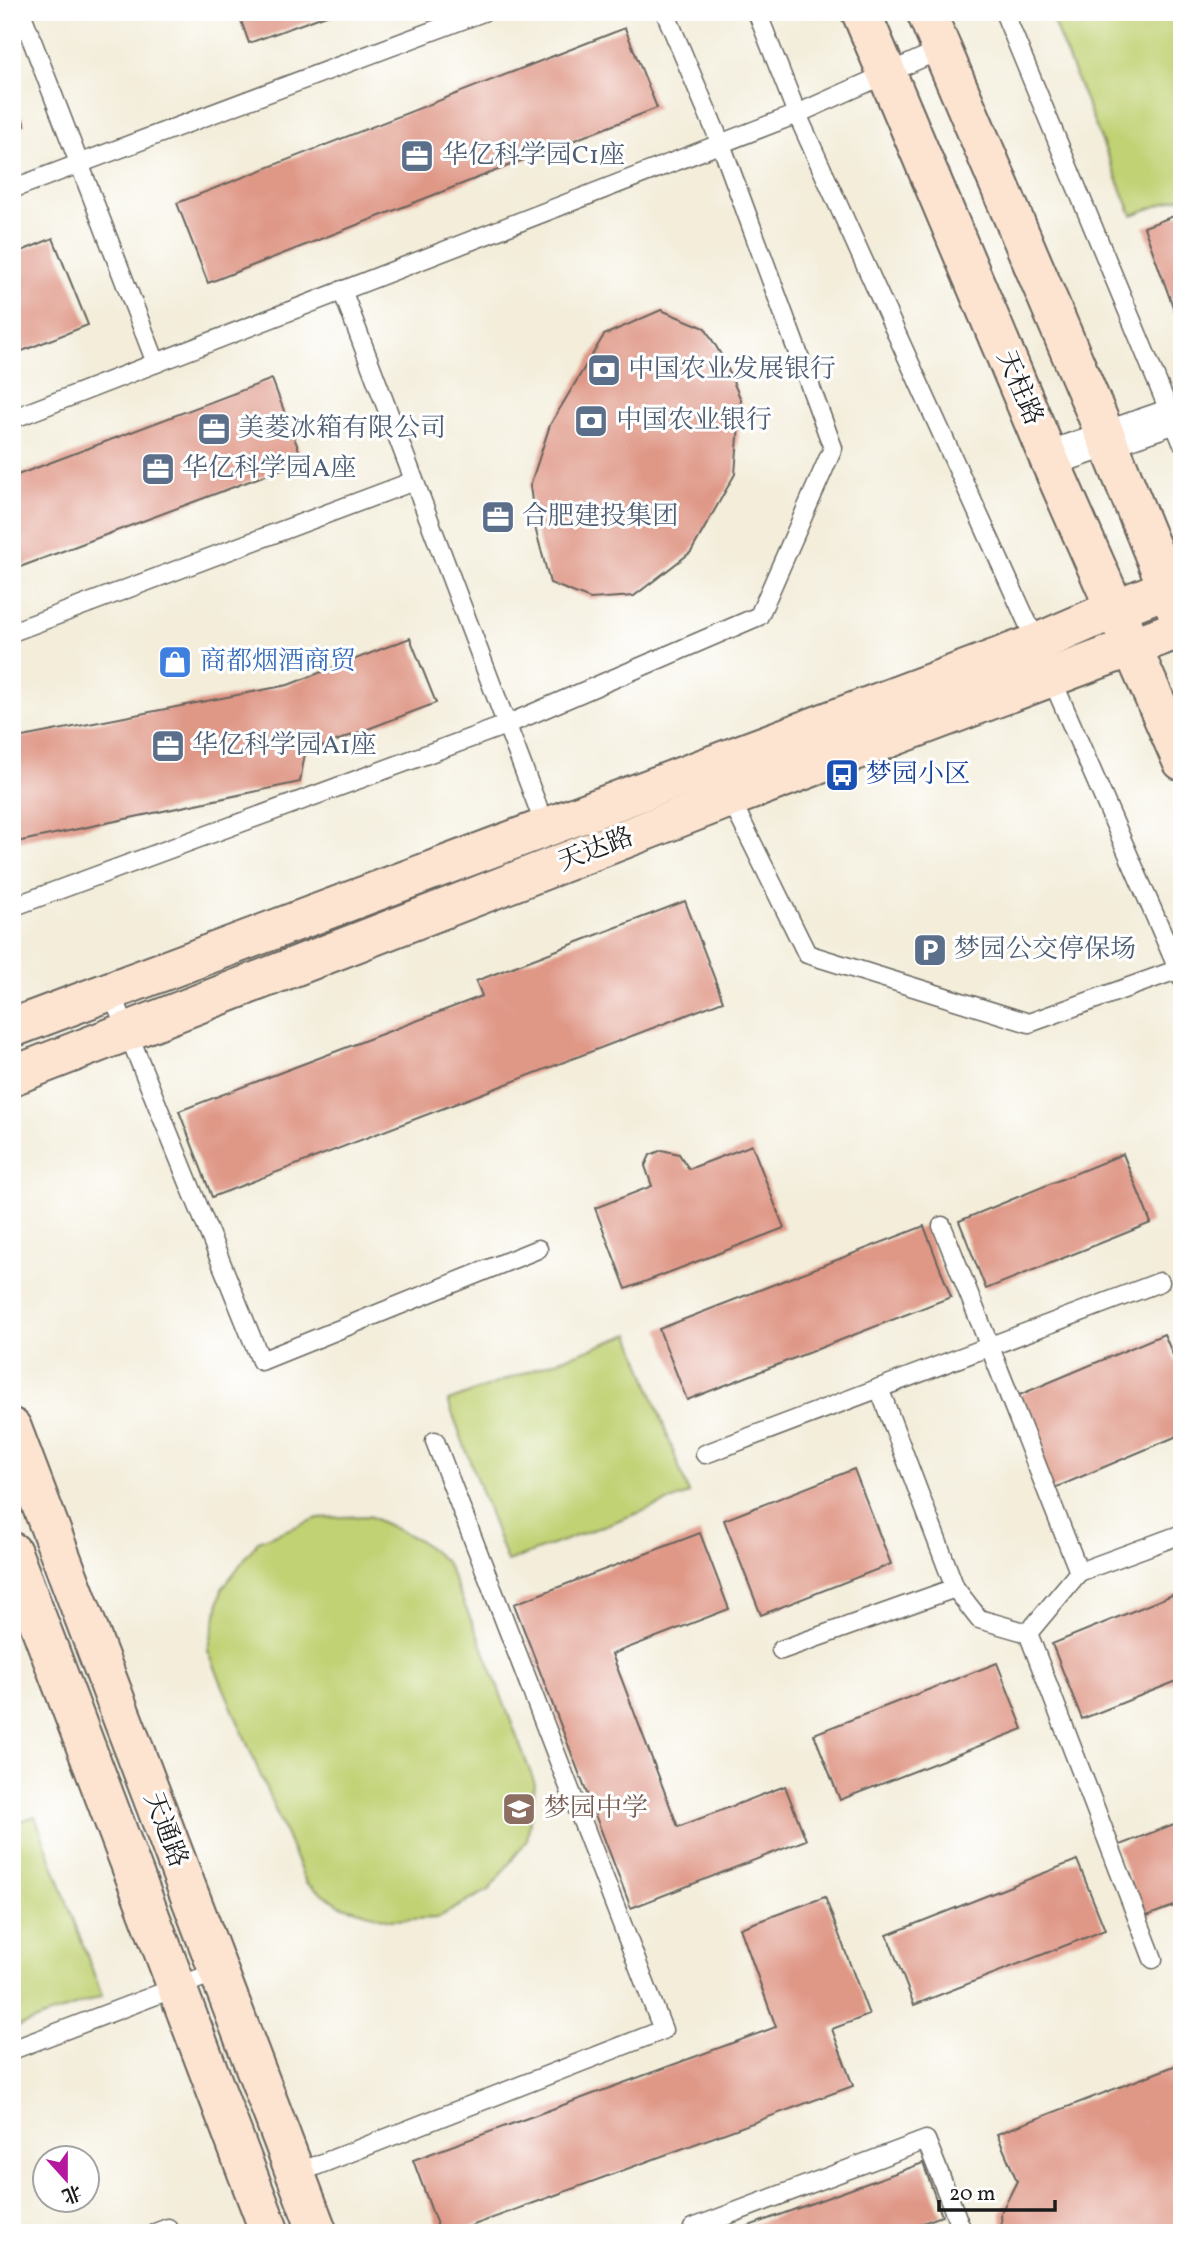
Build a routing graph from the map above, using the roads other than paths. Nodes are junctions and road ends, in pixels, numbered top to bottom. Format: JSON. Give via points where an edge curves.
{"nodes":[{"id":1,"x":21,"y":12,"type":"edge"},
{"id":2,"x":483,"y":12,"type":"edge"},
{"id":3,"x":666,"y":12,"type":"edge"},
{"id":4,"x":757,"y":12,"type":"edge"},
{"id":5,"x":862,"y":12,"type":"edge"},
{"id":6,"x":926,"y":12,"type":"edge"},
{"id":7,"x":1004,"y":12,"type":"edge"},
{"id":8,"x":942,"y":49,"type":"junction"},
{"id":9,"x":888,"y":75,"type":"junction"},
{"id":10,"x":797,"y":114,"type":"junction"},
{"id":11,"x":721,"y":144,"type":"junction"},
{"id":12,"x":79,"y":164,"type":"junction"},
{"id":13,"x":12,"y":189,"type":"edge"},
{"id":14,"x":342,"y":290,"type":"junction"},
{"id":15,"x":156,"y":363,"type":"junction"},
{"id":16,"x":12,"y":419,"type":"edge"},
{"id":17,"x":1178,"y":424,"type":"edge"},
{"id":18,"x":1107,"y":439,"type":"junction"},
{"id":19,"x":1049,"y":459,"type":"junction"},
{"id":20,"x":414,"y":481,"type":"junction"},
{"id":21,"x":1168,"y":588,"type":"junction"},
{"id":22,"x":1115,"y":609,"type":"junction"},
{"id":23,"x":1182,"y":626,"type":"edge"},
{"id":24,"x":12,"y":632,"type":"edge"},
{"id":25,"x":1131,"y":647,"type":"junction"},
{"id":26,"x":1044,"y":660,"type":"junction"},
{"id":27,"x":506,"y":725,"type":"junction"},
{"id":28,"x":1182,"y":761,"type":"edge"},
{"id":29,"x":723,"y":781,"type":"junction"},
{"id":30,"x":545,"y":828,"type":"junction"},
{"id":31,"x":559,"y":864,"type":"junction"},
{"id":32,"x":12,"y":907,"type":"edge"},
{"id":33,"x":1181,"y":971,"type":"edge"},
{"id":34,"x":111,"y":991,"type":"junction"},
{"id":35,"x":12,"y":1028,"type":"edge"},
{"id":36,"x":127,"y":1031,"type":"junction"},
{"id":37,"x":12,"y":1076,"type":"edge"},
{"id":38,"x":942,"y":1226,"type":"dead end"},
{"id":39,"x":538,"y":1249,"type":"dead end"},
{"id":40,"x":1160,"y":1282,"type":"dead end"},
{"id":41,"x":990,"y":1346,"type":"junction"},
{"id":42,"x":879,"y":1388,"type":"junction"},
{"id":43,"x":12,"y":1428,"type":"edge"},
{"id":44,"x":435,"y":1441,"type":"dead end"},
{"id":45,"x":705,"y":1454,"type":"dead end"},
{"id":46,"x":1182,"y":1534,"type":"edge"},
{"id":47,"x":12,"y":1552,"type":"edge"},
{"id":48,"x":1079,"y":1572,"type":"junction"},
{"id":49,"x":955,"y":1588,"type":"junction"},
{"id":50,"x":1028,"y":1633,"type":"junction"},
{"id":51,"x":781,"y":1650,"type":"dead end"},
{"id":52,"x":1153,"y":1959,"type":"dead end"},
{"id":53,"x":219,"y":1971,"type":"junction"},
{"id":54,"x":178,"y":1988,"type":"junction"},
{"id":55,"x":12,"y":2050,"type":"edge"},
{"id":56,"x":295,"y":2174,"type":"junction"},
{"id":57,"x":689,"y":2231,"type":"edge"},
{"id":58,"x":155,"y":2233,"type":"edge"},
{"id":59,"x":169,"y":2233,"type":"edge"},
{"id":60,"x":270,"y":2233,"type":"edge"},
{"id":61,"x":318,"y":2233,"type":"edge"},
{"id":62,"x":963,"y":2233,"type":"edge"}],
"edges":[{"from":1,"to":12,"type":"lane"},
{"from":2,"to":12,"type":"lane"},
{"from":3,"to":11,"type":"lane"},
{"from":4,"to":10,"type":"lane"},
{"from":5,"to":9,"type":"street","name":"天柱路"},
{"from":6,"to":8,"type":"street"},
{"from":7,"to":17,"type":"lane"},
{"from":8,"to":9,"type":"lane"},
{"from":8,"to":18,"type":"street"},
{"from":9,"to":10,"type":"lane"},
{"from":9,"to":19,"type":"street","name":"天柱路"},
{"from":10,"to":11,"type":"lane"},
{"from":10,"to":26,"type":"lane"},
{"from":11,"to":14,"type":"lane"},
{"from":11,"to":27,"type":"lane","via":[[833,448],[759,617]]},
{"from":12,"to":13,"type":"lane"},
{"from":12,"to":15,"type":"lane"},
{"from":14,"to":15,"type":"lane"},
{"from":14,"to":20,"type":"lane"},
{"from":15,"to":16,"type":"lane"},
{"from":17,"to":18,"type":"street"},
{"from":18,"to":19,"type":"street"},
{"from":18,"to":21,"type":"street"},
{"from":19,"to":22,"type":"street","name":"天柱路"},
{"from":20,"to":24,"type":"lane"},
{"from":20,"to":27,"type":"lane"},
{"from":21,"to":22,"type":"street","name":"天达路"},
{"from":21,"to":23,"type":"street"},
{"from":22,"to":25,"type":"street","name":"天柱路"},
{"from":22,"to":26,"type":"street","name":"天达路"},
{"from":23,"to":25,"type":"street","name":"天达路"},
{"from":25,"to":26,"type":"street","name":"天达路"},
{"from":25,"to":28,"type":"street","name":"天柱路"},
{"from":26,"to":29,"type":"street","name":"天达路"},
{"from":26,"to":33,"type":"lane"},
{"from":27,"to":30,"type":"lane"},
{"from":27,"to":32,"type":"lane"},
{"from":29,"to":30,"type":"street","name":"天达路"},
{"from":29,"to":31,"type":"street","name":"天达路"},
{"from":29,"to":33,"type":"lane","via":[[807,954],[1029,1023]]},
{"from":30,"to":31,"type":"lane"},
{"from":30,"to":34,"type":"street","name":"天达路"},
{"from":31,"to":36,"type":"street","name":"天达路"},
{"from":34,"to":35,"type":"street","name":"天达路"},
{"from":34,"to":36,"type":"lane"},
{"from":36,"to":37,"type":"street","name":"天达路"},
{"from":36,"to":39,"type":"lane","via":[[261,1361]]},
{"from":38,"to":41,"type":"lane"},
{"from":40,"to":41,"type":"lane"},
{"from":41,"to":42,"type":"lane"},
{"from":41,"to":48,"type":"lane"},
{"from":42,"to":45,"type":"lane"},
{"from":42,"to":49,"type":"lane"},
{"from":43,"to":53,"type":"street","name":"天通路"},
{"from":44,"to":56,"type":"lane","via":[[663,2029]]},
{"from":46,"to":48,"type":"lane"},
{"from":47,"to":54,"type":"street","name":"天通路"},
{"from":48,"to":50,"type":"lane"},
{"from":49,"to":50,"type":"lane","via":[[979,1619]]},
{"from":49,"to":51,"type":"lane"},
{"from":50,"to":52,"type":"lane"},
{"from":53,"to":54,"type":"lane"},
{"from":53,"to":56,"type":"street","name":"天通路"},
{"from":54,"to":55,"type":"lane"},
{"from":54,"to":60,"type":"street","name":"天通路"},
{"from":56,"to":61,"type":"street","name":"天通路"},
{"from":57,"to":62,"type":"lane","via":[[926,2140]]},
{"from":58,"to":59,"type":"lane","via":[[167,2228]]}]}
